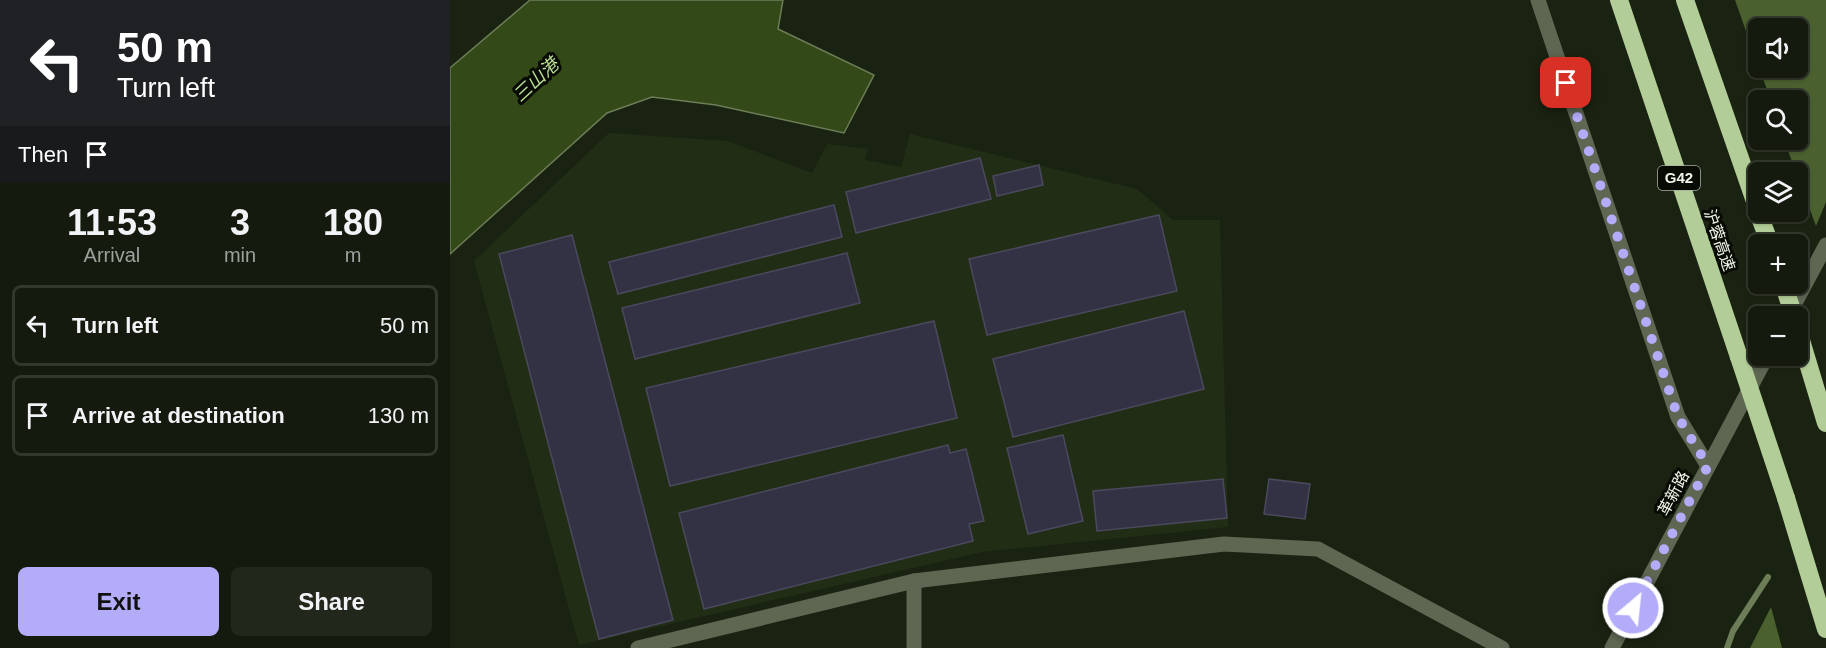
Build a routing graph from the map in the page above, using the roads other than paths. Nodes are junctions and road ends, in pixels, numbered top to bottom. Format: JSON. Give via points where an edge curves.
{"nodes":[{"id":1,"x":1538,"y":0,"type":"edge"},
{"id":2,"x":1619,"y":0,"type":"edge"},
{"id":3,"x":1685,"y":0,"type":"edge"},
{"id":4,"x":1748,"y":182,"type":"edge"},
{"id":5,"x":1826,"y":245,"type":"edge"},
{"id":6,"x":1793,"y":306,"type":"edge"},
{"id":7,"x":1808,"y":363,"type":"edge"},
{"id":8,"x":1762,"y":366,"type":"edge"},
{"id":9,"x":1826,"y":423,"type":"edge"},
{"id":10,"x":1708,"y":466,"type":"junction"},
{"id":11,"x":914,"y":581,"type":"junction"},
{"id":12,"x":1826,"y":629,"type":"edge"},
{"id":13,"x":638,"y":648,"type":"edge"},
{"id":14,"x":914,"y":648,"type":"edge"},
{"id":15,"x":1502,"y":648,"type":"edge"},
{"id":16,"x":1612,"y":648,"type":"edge"}],
"edges":[{"from":1,"to":10,"type":"street","via":[[1678,417]]},
{"from":2,"to":12,"type":"highway","name":"沪蓉高速","number":"G42","bridge":true},
{"from":3,"to":4,"type":"highway"},
{"from":5,"to":6,"type":"street"},
{"from":7,"to":9,"type":"highway"},
{"from":8,"to":10,"type":"street","name":"革新路"},
{"from":10,"to":16,"type":"street","name":"革新路"},
{"from":11,"to":13,"type":"street"},
{"from":11,"to":14,"type":"street"},
{"from":11,"to":15,"type":"street","via":[[1224,544],[1317,549]]}]}
